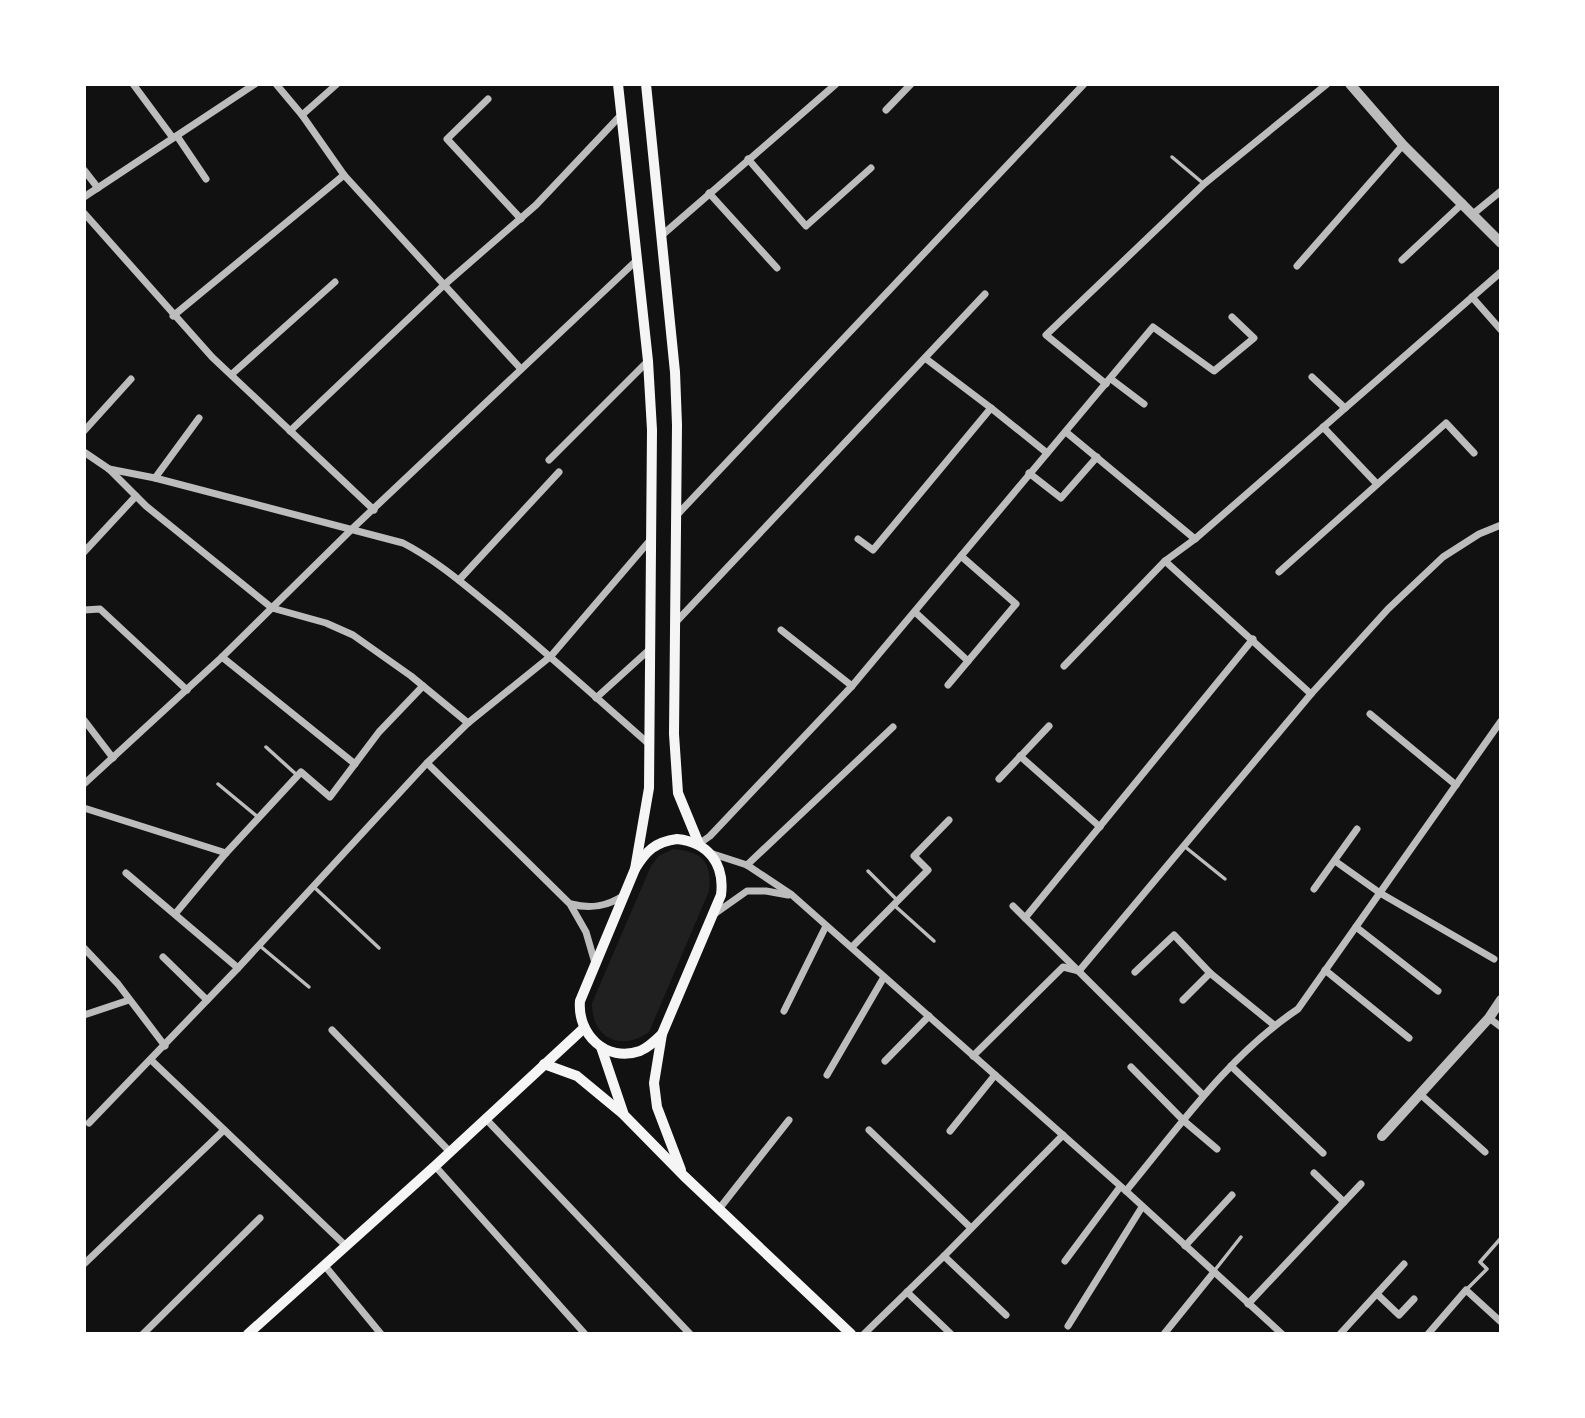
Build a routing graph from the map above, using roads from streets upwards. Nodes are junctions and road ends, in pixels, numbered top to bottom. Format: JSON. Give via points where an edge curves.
{"nodes":[{"id":1,"x":133,"y":84,"type":"edge"},
{"id":2,"x":255,"y":84,"type":"edge"},
{"id":3,"x":276,"y":84,"type":"edge"},
{"id":4,"x":337,"y":84,"type":"edge"},
{"id":5,"x":618,"y":84,"type":"edge"},
{"id":6,"x":646,"y":84,"type":"edge"},
{"id":7,"x":836,"y":84,"type":"edge"},
{"id":8,"x":911,"y":84,"type":"edge"},
{"id":9,"x":1084,"y":84,"type":"edge"},
{"id":10,"x":1327,"y":84,"type":"edge"},
{"id":11,"x":1350,"y":84,"type":"edge"},
{"id":12,"x":488,"y":99,"type":"dead end"},
{"id":13,"x":886,"y":110,"type":"dead end"},
{"id":14,"x":302,"y":115,"type":"junction"},
{"id":15,"x":621,"y":115,"type":"junction"},
{"id":16,"x":175,"y":137,"type":"junction"},
{"id":17,"x":1403,"y":145,"type":"junction"},
{"id":18,"x":748,"y":159,"type":"junction"},
{"id":19,"x":871,"y":168,"type":"dead end"},
{"id":20,"x":84,"y":170,"type":"edge"},
{"id":21,"x":344,"y":175,"type":"junction"},
{"id":22,"x":206,"y":179,"type":"dead end"},
{"id":23,"x":98,"y":188,"type":"junction"},
{"id":24,"x":1501,"y":191,"type":"edge"},
{"id":25,"x":709,"y":193,"type":"junction"},
{"id":26,"x":84,"y":197,"type":"edge"},
{"id":27,"x":1463,"y":203,"type":"junction"},
{"id":28,"x":84,"y":213,"type":"edge"},
{"id":29,"x":1473,"y":214,"type":"junction"},
{"id":30,"x":521,"y":219,"type":"junction"},
{"id":31,"x":661,"y":236,"type":"junction"},
{"id":32,"x":1501,"y":243,"type":"edge"},
{"id":33,"x":637,"y":260,"type":"junction"},
{"id":34,"x":1402,"y":260,"type":"dead end"},
{"id":35,"x":1297,"y":266,"type":"dead end"},
{"id":36,"x":777,"y":268,"type":"dead end"},
{"id":37,"x":1501,"y":272,"type":"edge"},
{"id":38,"x":335,"y":282,"type":"dead end"},
{"id":39,"x":444,"y":285,"type":"junction"},
{"id":40,"x":985,"y":294,"type":"dead end"},
{"id":41,"x":1472,"y":298,"type":"junction"},
{"id":42,"x":173,"y":316,"type":"junction"},
{"id":43,"x":1232,"y":317,"type":"dead end"},
{"id":44,"x":1501,"y":330,"type":"edge"},
{"id":45,"x":925,"y":358,"type":"junction"},
{"id":46,"x":648,"y":361,"type":"junction"},
{"id":47,"x":521,"y":369,"type":"junction"},
{"id":48,"x":232,"y":374,"type":"junction"},
{"id":49,"x":1312,"y":377,"type":"dead end"},
{"id":50,"x":131,"y":379,"type":"dead end"},
{"id":51,"x":1109,"y":381,"type":"junction"},
{"id":52,"x":1144,"y":404,"type":"dead end"},
{"id":53,"x":990,"y":408,"type":"junction"},
{"id":54,"x":1345,"y":408,"type":"junction"},
{"id":55,"x":198,"y":418,"type":"dead end"},
{"id":56,"x":1323,"y":427,"type":"junction"},
{"id":57,"x":84,"y":431,"type":"edge"},
{"id":58,"x":290,"y":431,"type":"junction"},
{"id":59,"x":1066,"y":432,"type":"junction"},
{"id":60,"x":84,"y":452,"type":"edge"},
{"id":61,"x":1047,"y":453,"type":"junction"},
{"id":62,"x":1474,"y":453,"type":"dead end"},
{"id":63,"x":1097,"y":457,"type":"junction"},
{"id":64,"x":548,"y":460,"type":"dead end"},
{"id":65,"x":109,"y":469,"type":"junction"},
{"id":66,"x":559,"y":472,"type":"dead end"},
{"id":67,"x":1029,"y":473,"type":"junction"},
{"id":68,"x":155,"y":478,"type":"junction"},
{"id":69,"x":1377,"y":484,"type":"junction"},
{"id":70,"x":136,"y":496,"type":"junction"},
{"id":71,"x":374,"y":510,"type":"junction"},
{"id":72,"x":675,"y":518,"type":"junction"},
{"id":73,"x":1501,"y":525,"type":"edge"},
{"id":74,"x":353,"y":528,"type":"junction"},
{"id":75,"x":652,"y":537,"type":"junction"},
{"id":76,"x":859,"y":539,"type":"dead end"},
{"id":77,"x":1195,"y":539,"type":"junction"},
{"id":78,"x":84,"y":552,"type":"edge"},
{"id":79,"x":961,"y":556,"type":"junction"},
{"id":80,"x":1165,"y":561,"type":"junction"},
{"id":81,"x":1279,"y":572,"type":"dead end"},
{"id":82,"x":459,"y":580,"type":"junction"},
{"id":83,"x":272,"y":608,"type":"junction"},
{"id":84,"x":84,"y":610,"type":"edge"},
{"id":85,"x":915,"y":612,"type":"junction"},
{"id":86,"x":675,"y":624,"type":"junction"},
{"id":87,"x":781,"y":630,"type":"dead end"},
{"id":88,"x":1253,"y":639,"type":"junction"},
{"id":89,"x":651,"y":649,"type":"junction"},
{"id":90,"x":551,"y":656,"type":"junction"},
{"id":91,"x":222,"y":657,"type":"junction"},
{"id":92,"x":968,"y":661,"type":"junction"},
{"id":93,"x":1064,"y":666,"type":"dead end"},
{"id":94,"x":423,"y":685,"type":"junction"},
{"id":95,"x":948,"y":685,"type":"dead end"},
{"id":96,"x":852,"y":686,"type":"junction"},
{"id":97,"x":187,"y":690,"type":"junction"},
{"id":98,"x":1311,"y":694,"type":"junction"},
{"id":99,"x":596,"y":698,"type":"junction"},
{"id":100,"x":1370,"y":714,"type":"dead end"},
{"id":101,"x":84,"y":720,"type":"edge"},
{"id":102,"x":1501,"y":721,"type":"edge"},
{"id":103,"x":468,"y":723,"type":"junction"},
{"id":104,"x":1049,"y":726,"type":"dead end"},
{"id":105,"x":893,"y":727,"type":"dead end"},
{"id":106,"x":650,"y":745,"type":"junction"},
{"id":107,"x":1020,"y":756,"type":"junction"},
{"id":108,"x":113,"y":758,"type":"junction"},
{"id":109,"x":427,"y":763,"type":"junction"},
{"id":110,"x":355,"y":764,"type":"junction"},
{"id":111,"x":999,"y":779,"type":"dead end"},
{"id":112,"x":84,"y":784,"type":"edge"},
{"id":113,"x":1456,"y":785,"type":"junction"},
{"id":114,"x":84,"y":808,"type":"edge"},
{"id":115,"x":949,"y":820,"type":"dead end"},
{"id":116,"x":1100,"y":827,"type":"junction"},
{"id":117,"x":1357,"y":830,"type":"dead end"},
{"id":118,"x":699,"y":844,"type":"junction"},
{"id":119,"x":226,"y":853,"type":"junction"},
{"id":120,"x":710,"y":853,"type":"junction"},
{"id":121,"x":1335,"y":861,"type":"junction"},
{"id":122,"x":747,"y":864,"type":"junction"},
{"id":123,"x":635,"y":869,"type":"junction"},
{"id":124,"x":126,"y":873,"type":"dead end"},
{"id":125,"x":1314,"y":889,"type":"dead end"},
{"id":126,"x":1380,"y":893,"type":"junction"},
{"id":127,"x":624,"y":895,"type":"junction"},
{"id":128,"x":792,"y":895,"type":"junction"},
{"id":129,"x":570,"y":904,"type":"junction"},
{"id":130,"x":1013,"y":906,"type":"dead end"},
{"id":131,"x":175,"y":914,"type":"junction"},
{"id":132,"x":712,"y":916,"type":"junction"},
{"id":133,"x":1025,"y":918,"type":"junction"},
{"id":134,"x":826,"y":926,"type":"junction"},
{"id":135,"x":1356,"y":927,"type":"junction"},
{"id":136,"x":852,"y":947,"type":"junction"},
{"id":137,"x":84,"y":948,"type":"edge"},
{"id":138,"x":163,"y":957,"type":"dead end"},
{"id":139,"x":1494,"y":959,"type":"dead end"},
{"id":140,"x":596,"y":964,"type":"junction"},
{"id":141,"x":238,"y":968,"type":"junction"},
{"id":142,"x":1325,"y":970,"type":"junction"},
{"id":143,"x":1079,"y":971,"type":"junction"},
{"id":144,"x":1135,"y":972,"type":"dead end"},
{"id":145,"x":1210,"y":973,"type":"junction"},
{"id":146,"x":884,"y":977,"type":"junction"},
{"id":147,"x":1438,"y":991,"type":"dead end"},
{"id":148,"x":129,"y":1000,"type":"junction"},
{"id":149,"x":206,"y":1000,"type":"junction"},
{"id":150,"x":1183,"y":1000,"type":"dead end"},
{"id":151,"x":1501,"y":1000,"type":"edge"},
{"id":152,"x":783,"y":1011,"type":"dead end"},
{"id":153,"x":84,"y":1015,"type":"edge"},
{"id":154,"x":929,"y":1016,"type":"junction"},
{"id":155,"x":1489,"y":1018,"type":"junction"},
{"id":156,"x":1274,"y":1025,"type":"junction"},
{"id":157,"x":1501,"y":1027,"type":"edge"},
{"id":158,"x":584,"y":1028,"type":"junction"},
{"id":159,"x":332,"y":1030,"type":"dead end"},
{"id":160,"x":662,"y":1034,"type":"junction"},
{"id":161,"x":1409,"y":1038,"type":"dead end"},
{"id":162,"x":165,"y":1045,"type":"junction"},
{"id":163,"x":601,"y":1047,"type":"junction"},
{"id":164,"x":973,"y":1056,"type":"junction"},
{"id":165,"x":151,"y":1060,"type":"junction"},
{"id":166,"x":885,"y":1061,"type":"dead end"},
{"id":167,"x":544,"y":1064,"type":"junction"},
{"id":168,"x":1231,"y":1066,"type":"junction"},
{"id":169,"x":1131,"y":1067,"type":"dead end"},
{"id":170,"x":827,"y":1075,"type":"dead end"},
{"id":171,"x":995,"y":1075,"type":"junction"},
{"id":172,"x":1420,"y":1094,"type":"junction"},
{"id":173,"x":1203,"y":1095,"type":"junction"},
{"id":174,"x":624,"y":1115,"type":"junction"},
{"id":175,"x":485,"y":1118,"type":"junction"},
{"id":176,"x":789,"y":1120,"type":"dead end"},
{"id":177,"x":1184,"y":1121,"type":"junction"},
{"id":178,"x":89,"y":1123,"type":"dead end"},
{"id":179,"x":224,"y":1130,"type":"junction"},
{"id":180,"x":869,"y":1130,"type":"dead end"},
{"id":181,"x":950,"y":1130,"type":"dead end"},
{"id":182,"x":1063,"y":1135,"type":"junction"},
{"id":183,"x":1382,"y":1136,"type":"dead end"},
{"id":184,"x":1217,"y":1149,"type":"dead end"},
{"id":185,"x":450,"y":1152,"type":"junction"},
{"id":186,"x":1485,"y":1152,"type":"dead end"},
{"id":187,"x":1323,"y":1153,"type":"dead end"},
{"id":188,"x":435,"y":1166,"type":"junction"},
{"id":189,"x":1314,"y":1173,"type":"dead end"},
{"id":190,"x":684,"y":1176,"type":"junction"},
{"id":191,"x":1361,"y":1184,"type":"dead end"},
{"id":192,"x":1123,"y":1189,"type":"junction"},
{"id":193,"x":1232,"y":1195,"type":"dead end"},
{"id":194,"x":1344,"y":1202,"type":"junction"},
{"id":195,"x":1142,"y":1207,"type":"junction"},
{"id":196,"x":719,"y":1209,"type":"junction"},
{"id":197,"x":260,"y":1218,"type":"dead end"},
{"id":198,"x":971,"y":1228,"type":"junction"},
{"id":199,"x":346,"y":1246,"type":"junction"},
{"id":200,"x":1185,"y":1246,"type":"junction"},
{"id":201,"x":944,"y":1256,"type":"junction"},
{"id":202,"x":1065,"y":1261,"type":"dead end"},
{"id":203,"x":84,"y":1264,"type":"edge"},
{"id":204,"x":1404,"y":1265,"type":"dead end"},
{"id":205,"x":325,"y":1266,"type":"junction"},
{"id":206,"x":1213,"y":1272,"type":"junction"},
{"id":207,"x":907,"y":1292,"type":"junction"},
{"id":208,"x":1377,"y":1294,"type":"junction"},
{"id":209,"x":1414,"y":1298,"type":"dead end"},
{"id":210,"x":1248,"y":1304,"type":"junction"},
{"id":211,"x":1006,"y":1315,"type":"dead end"},
{"id":212,"x":1501,"y":1322,"type":"edge"},
{"id":213,"x":1068,"y":1326,"type":"dead end"},
{"id":214,"x":143,"y":1334,"type":"edge"},
{"id":215,"x":248,"y":1334,"type":"edge"},
{"id":216,"x":381,"y":1334,"type":"edge"},
{"id":217,"x":585,"y":1334,"type":"edge"},
{"id":218,"x":690,"y":1334,"type":"edge"},
{"id":219,"x":851,"y":1334,"type":"edge"},
{"id":220,"x":864,"y":1334,"type":"edge"},
{"id":221,"x":951,"y":1334,"type":"edge"},
{"id":222,"x":1164,"y":1334,"type":"edge"},
{"id":223,"x":1282,"y":1334,"type":"edge"},
{"id":224,"x":1340,"y":1334,"type":"edge"},
{"id":225,"x":1427,"y":1334,"type":"edge"}],
"edges":[{"from":1,"to":16,"type":"street"},
{"from":2,"to":16,"type":"street"},
{"from":3,"to":14,"type":"street"},
{"from":4,"to":14,"type":"street"},
{"from":5,"to":15,"type":"main road"},
{"from":6,"to":31,"type":"main road"},
{"from":7,"to":18,"type":"street"},
{"from":8,"to":13,"type":"street"},
{"from":9,"to":72,"type":"street"},
{"from":10,"to":51,"type":"street","via":[[1204,184],[1046,335]]},
{"from":11,"to":17,"type":"street"},
{"from":12,"to":30,"type":"street","via":[[447,139]]},
{"from":14,"to":21,"type":"street"},
{"from":15,"to":30,"type":"street"},
{"from":15,"to":33,"type":"main road"},
{"from":16,"to":22,"type":"street"},
{"from":16,"to":23,"type":"street"},
{"from":17,"to":27,"type":"street"},
{"from":17,"to":35,"type":"street"},
{"from":18,"to":19,"type":"street","via":[[806,226]]},
{"from":18,"to":25,"type":"street"},
{"from":20,"to":23,"type":"street"},
{"from":21,"to":39,"type":"street"},
{"from":21,"to":42,"type":"street"},
{"from":23,"to":26,"type":"street"},
{"from":24,"to":29,"type":"street"},
{"from":25,"to":31,"type":"street"},
{"from":25,"to":36,"type":"street"},
{"from":27,"to":29,"type":"street"},
{"from":27,"to":34,"type":"street"},
{"from":28,"to":42,"type":"street"},
{"from":29,"to":32,"type":"street"},
{"from":30,"to":39,"type":"street"},
{"from":31,"to":72,"type":"main road","via":[[675,372]]},
{"from":33,"to":46,"type":"main road"},
{"from":33,"to":47,"type":"street"},
{"from":37,"to":41,"type":"street"},
{"from":38,"to":48,"type":"street"},
{"from":39,"to":47,"type":"street"},
{"from":39,"to":58,"type":"street"},
{"from":40,"to":45,"type":"street"},
{"from":41,"to":44,"type":"street"},
{"from":41,"to":54,"type":"street"},
{"from":42,"to":48,"type":"street"},
{"from":43,"to":51,"type":"street","via":[[1254,338],[1214,371],[1153,327]]},
{"from":45,"to":53,"type":"street"},
{"from":45,"to":86,"type":"street"},
{"from":46,"to":64,"type":"street"},
{"from":46,"to":75,"type":"main road"},
{"from":47,"to":71,"type":"street"},
{"from":48,"to":58,"type":"street"},
{"from":49,"to":54,"type":"street"},
{"from":50,"to":57,"type":"street"},
{"from":51,"to":52,"type":"street"},
{"from":51,"to":59,"type":"street"},
{"from":53,"to":61,"type":"street"},
{"from":53,"to":76,"type":"street","via":[[873,550]]},
{"from":54,"to":56,"type":"street"},
{"from":55,"to":68,"type":"street"},
{"from":56,"to":69,"type":"street"},
{"from":56,"to":77,"type":"street"},
{"from":58,"to":71,"type":"street"},
{"from":59,"to":61,"type":"street"},
{"from":59,"to":63,"type":"street"},
{"from":60,"to":65,"type":"street"},
{"from":61,"to":67,"type":"street"},
{"from":62,"to":69,"type":"street","via":[[1446,423]]},
{"from":63,"to":67,"type":"street","via":[[1061,498]]},
{"from":63,"to":77,"type":"street"},
{"from":65,"to":68,"type":"street"},
{"from":65,"to":70,"type":"street"},
{"from":66,"to":82,"type":"street"},
{"from":67,"to":79,"type":"street"},
{"from":68,"to":74,"type":"street"},
{"from":69,"to":81,"type":"street"},
{"from":70,"to":78,"type":"street"},
{"from":70,"to":83,"type":"street"},
{"from":71,"to":74,"type":"street"},
{"from":72,"to":86,"type":"main road"},
{"from":73,"to":98,"type":"street","via":[[1443,557],[1388,609]]},
{"from":74,"to":82,"type":"street","via":[[403,543]]},
{"from":74,"to":83,"type":"street"},
{"from":75,"to":89,"type":"main road"},
{"from":75,"to":90,"type":"street"},
{"from":77,"to":80,"type":"street"},
{"from":79,"to":85,"type":"street"},
{"from":79,"to":92,"type":"street","via":[[1016,604]]},
{"from":80,"to":88,"type":"street"},
{"from":80,"to":93,"type":"street"},
{"from":82,"to":90,"type":"street"},
{"from":83,"to":91,"type":"street"},
{"from":83,"to":94,"type":"street","via":[[353,635]]},
{"from":84,"to":97,"type":"street","via":[[100,609]]},
{"from":85,"to":92,"type":"street"},
{"from":85,"to":96,"type":"street"},
{"from":86,"to":118,"type":"main road","via":[[678,793]]},
{"from":87,"to":96,"type":"street"},
{"from":88,"to":98,"type":"street"},
{"from":88,"to":116,"type":"street"},
{"from":89,"to":99,"type":"street"},
{"from":89,"to":106,"type":"main road"},
{"from":90,"to":99,"type":"street"},
{"from":90,"to":103,"type":"street"},
{"from":91,"to":97,"type":"street"},
{"from":91,"to":110,"type":"street"},
{"from":92,"to":95,"type":"street"},
{"from":94,"to":103,"type":"street"},
{"from":94,"to":110,"type":"street"},
{"from":96,"to":118,"type":"street"},
{"from":97,"to":108,"type":"street"},
{"from":98,"to":143,"type":"street"},
{"from":99,"to":106,"type":"street"},
{"from":100,"to":113,"type":"street"},
{"from":101,"to":108,"type":"street"},
{"from":102,"to":113,"type":"street"},
{"from":103,"to":109,"type":"street"},
{"from":104,"to":107,"type":"street"},
{"from":105,"to":122,"type":"street"},
{"from":106,"to":123,"type":"main road","via":[[649,788]]},
{"from":107,"to":111,"type":"street"},
{"from":107,"to":116,"type":"street"},
{"from":108,"to":112,"type":"street"},
{"from":109,"to":129,"type":"street"},
{"from":109,"to":141,"type":"street"},
{"from":110,"to":119,"type":"street","via":[[330,797],[301,772]]},
{"from":113,"to":126,"type":"street"},
{"from":114,"to":119,"type":"street"},
{"from":115,"to":136,"type":"street","via":[[914,856],[928,870]]},
{"from":116,"to":133,"type":"street"},
{"from":117,"to":121,"type":"street"},
{"from":118,"to":120,"type":"main road"},
{"from":118,"to":123,"type":"main road","via":[[665,840],[646,852]]},
{"from":119,"to":131,"type":"street"},
{"from":120,"to":122,"type":"street"},
{"from":120,"to":132,"type":"main road","via":[[723,884]]},
{"from":121,"to":125,"type":"street"},
{"from":121,"to":126,"type":"street"},
{"from":122,"to":128,"type":"street"},
{"from":123,"to":127,"type":"main road"},
{"from":124,"to":131,"type":"street"},
{"from":126,"to":135,"type":"street"},
{"from":126,"to":139,"type":"street"},
{"from":127,"to":129,"type":"street","via":[[594,907]]},
{"from":127,"to":140,"type":"main road"},
{"from":128,"to":132,"type":"street","via":[[747,891]]},
{"from":128,"to":134,"type":"street"},
{"from":129,"to":140,"type":"street","via":[[586,932]]},
{"from":130,"to":133,"type":"street"},
{"from":131,"to":141,"type":"street"},
{"from":132,"to":160,"type":"main road"},
{"from":133,"to":143,"type":"street"},
{"from":134,"to":136,"type":"street"},
{"from":134,"to":152,"type":"street"},
{"from":135,"to":142,"type":"street"},
{"from":135,"to":147,"type":"street"},
{"from":136,"to":146,"type":"street"},
{"from":137,"to":148,"type":"street"},
{"from":138,"to":149,"type":"street"},
{"from":140,"to":158,"type":"main road","via":[[580,1001]]},
{"from":141,"to":149,"type":"street"},
{"from":142,"to":156,"type":"street","via":[[1298,1009]]},
{"from":142,"to":161,"type":"street"},
{"from":143,"to":164,"type":"street","via":[[1063,967]]},
{"from":143,"to":173,"type":"street"},
{"from":144,"to":145,"type":"street","via":[[1174,935]]},
{"from":145,"to":150,"type":"street"},
{"from":145,"to":156,"type":"street"},
{"from":146,"to":154,"type":"street"},
{"from":146,"to":170,"type":"street"},
{"from":148,"to":153,"type":"street"},
{"from":148,"to":162,"type":"street"},
{"from":149,"to":162,"type":"street"},
{"from":151,"to":155,"type":"street"},
{"from":154,"to":164,"type":"street"},
{"from":154,"to":166,"type":"street"},
{"from":155,"to":157,"type":"street"},
{"from":155,"to":172,"type":"street"},
{"from":156,"to":168,"type":"street"},
{"from":158,"to":163,"type":"main road"},
{"from":158,"to":167,"type":"main road"},
{"from":159,"to":185,"type":"street"},
{"from":160,"to":163,"type":"main road","via":[[638,1051],[613,1052]]},
{"from":160,"to":190,"type":"main road","via":[[654,1083],[657,1107]]},
{"from":162,"to":165,"type":"street"},
{"from":163,"to":174,"type":"main road"},
{"from":164,"to":171,"type":"street"},
{"from":165,"to":178,"type":"street"},
{"from":165,"to":179,"type":"street"},
{"from":167,"to":174,"type":"main road","via":[[577,1076]]},
{"from":167,"to":175,"type":"main road"},
{"from":168,"to":173,"type":"street"},
{"from":168,"to":187,"type":"street"},
{"from":169,"to":177,"type":"street"},
{"from":171,"to":181,"type":"street"},
{"from":171,"to":182,"type":"street"},
{"from":172,"to":183,"type":"street"},
{"from":172,"to":186,"type":"street"},
{"from":173,"to":177,"type":"street"},
{"from":174,"to":190,"type":"main road"},
{"from":175,"to":185,"type":"main road"},
{"from":175,"to":218,"type":"street"},
{"from":176,"to":196,"type":"street"},
{"from":177,"to":184,"type":"street"},
{"from":177,"to":192,"type":"street"},
{"from":179,"to":199,"type":"street"},
{"from":179,"to":203,"type":"street"},
{"from":180,"to":198,"type":"street"},
{"from":182,"to":192,"type":"street"},
{"from":182,"to":198,"type":"street"},
{"from":185,"to":188,"type":"main road"},
{"from":188,"to":199,"type":"main road"},
{"from":188,"to":217,"type":"street"},
{"from":189,"to":194,"type":"street"},
{"from":190,"to":196,"type":"main road"},
{"from":191,"to":194,"type":"street"},
{"from":192,"to":195,"type":"street"},
{"from":192,"to":202,"type":"street"},
{"from":193,"to":200,"type":"street"},
{"from":194,"to":210,"type":"street"},
{"from":195,"to":200,"type":"street"},
{"from":195,"to":213,"type":"street"},
{"from":196,"to":219,"type":"main road"},
{"from":197,"to":214,"type":"street"},
{"from":198,"to":201,"type":"street"},
{"from":199,"to":205,"type":"main road"},
{"from":200,"to":206,"type":"street"},
{"from":201,"to":207,"type":"street"},
{"from":201,"to":211,"type":"street"},
{"from":204,"to":208,"type":"street"},
{"from":205,"to":215,"type":"main road"},
{"from":205,"to":216,"type":"street"},
{"from":206,"to":210,"type":"street"},
{"from":206,"to":222,"type":"street"},
{"from":207,"to":220,"type":"street"},
{"from":207,"to":221,"type":"street"},
{"from":208,"to":209,"type":"street","via":[[1399,1315]]},
{"from":208,"to":224,"type":"street"},
{"from":210,"to":223,"type":"street"},
{"from":212,"to":225,"type":"street","via":[[1466,1290]]}]}
